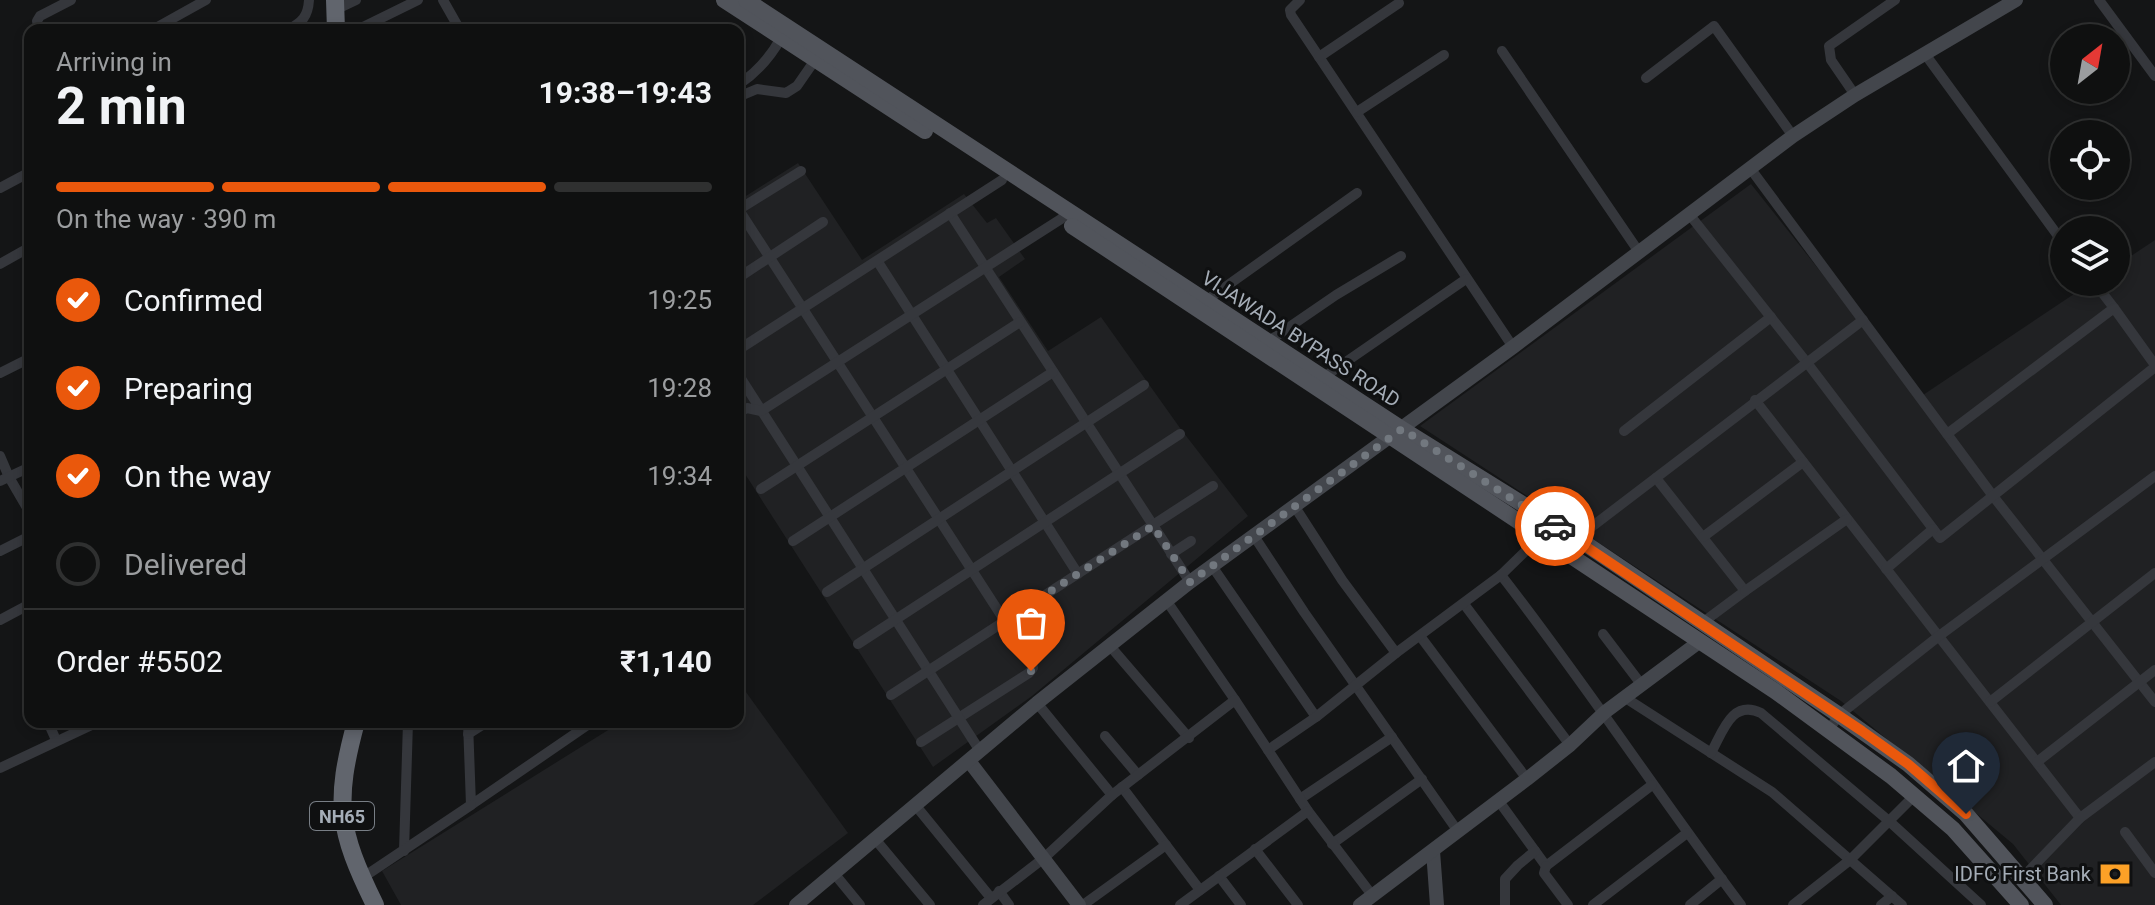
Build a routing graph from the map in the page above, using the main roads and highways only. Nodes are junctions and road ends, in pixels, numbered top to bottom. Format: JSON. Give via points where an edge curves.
{"nodes":[{"id":1,"x":724,"y":0,"type":"edge"},
{"id":2,"x":746,"y":0,"type":"edge"},
{"id":3,"x":331,"y":3,"type":"edge"},
{"id":4,"x":325,"y":24,"type":"edge"},
{"id":5,"x":335,"y":24,"type":"edge"},
{"id":6,"x":1065,"y":215,"type":"junction"},
{"id":7,"x":1396,"y":433,"type":"junction"},
{"id":8,"x":343,"y":728,"type":"edge"},
{"id":9,"x":355,"y":728,"type":"edge"},
{"id":10,"x":362,"y":905,"type":"edge"},
{"id":11,"x":375,"y":905,"type":"edge"},
{"id":12,"x":2021,"y":905,"type":"edge"},
{"id":13,"x":2045,"y":905,"type":"edge"}],
"edges":[{"from":1,"to":6,"type":"main road","name":"VIJAWADA BYPASS ROAD"},
{"from":2,"to":6,"type":"main road","name":"VIJAWADA BYPASS ROAD"},
{"from":3,"to":4,"type":"highway"},
{"from":3,"to":5,"type":"highway"},
{"from":6,"to":7,"type":"main road","name":"VIJAWADA BYPASS ROAD"},
{"from":6,"to":7,"type":"main road","name":"VIJAWADA BYPASS ROAD","via":[[1324,377]]},
{"from":7,"to":12,"type":"main road","name":"VIJAWADA BYPASS ROAD","via":[[1828,731],[1953,829]]},
{"from":7,"to":13,"type":"main road","name":"VIJAWADA BYPASS ROAD","via":[[1577,538],[1839,715],[1929,781],[1976,825]]},
{"from":8,"to":10,"type":"highway","number":"NH65","via":[[331,777],[331,813],[341,856]]},
{"from":9,"to":11,"type":"highway","number":"NH65","via":[[344,771],[342,812],[351,853]]}]}
